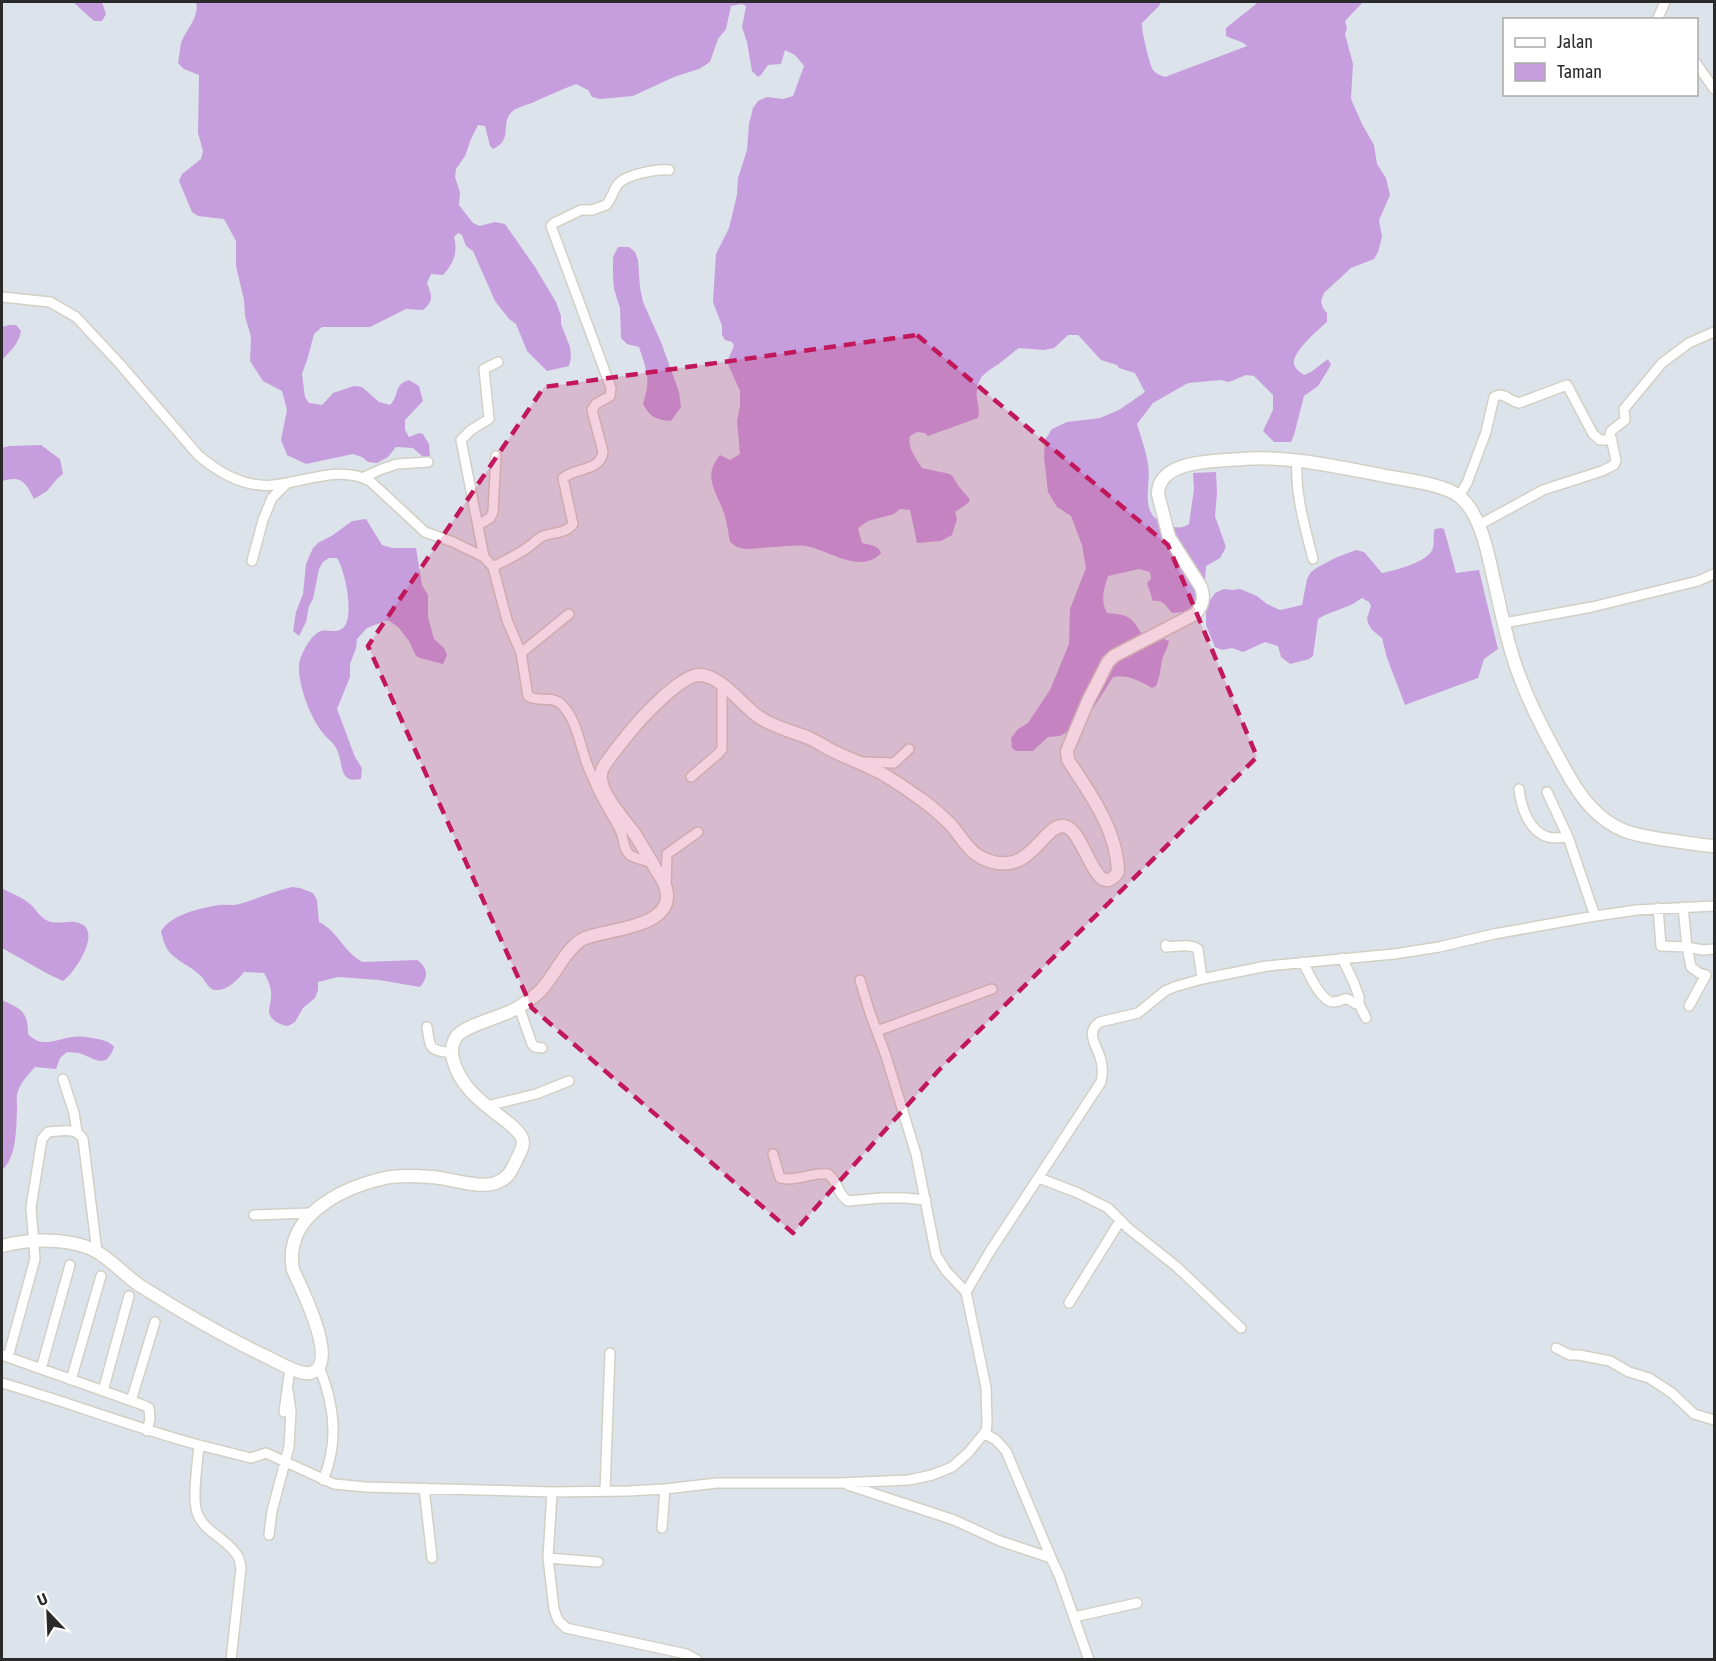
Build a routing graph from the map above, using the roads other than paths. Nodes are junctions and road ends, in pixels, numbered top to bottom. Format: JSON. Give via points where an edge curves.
{"nodes":[{"id":1,"x":1665,"y":2,"type":"edge"},
{"id":2,"x":1658,"y":18,"type":"edge"},
{"id":3,"x":1698,"y":66,"type":"edge"},
{"id":4,"x":1714,"y":89,"type":"edge"},
{"id":5,"x":669,"y":170,"type":"dead end"},
{"id":6,"x":2,"y":297,"type":"edge"},
{"id":7,"x":1714,"y":332,"type":"edge"},
{"id":8,"x":498,"y":362,"type":"dead end"},
{"id":9,"x":1612,"y":440,"type":"junction"},
{"id":10,"x":496,"y":456,"type":"dead end"},
{"id":11,"x":1297,"y":461,"type":"junction"},
{"id":12,"x":428,"y":462,"type":"dead end"},
{"id":13,"x":364,"y":477,"type":"junction"},
{"id":14,"x":288,"y":483,"type":"junction"},
{"id":15,"x":1459,"y":496,"type":"junction"},
{"id":16,"x":478,"y":525,"type":"junction"},
{"id":17,"x":1479,"y":525,"type":"junction"},
{"id":18,"x":484,"y":557,"type":"junction"},
{"id":19,"x":1313,"y":559,"type":"dead end"},
{"id":20,"x":252,"y":561,"type":"dead end"},
{"id":21,"x":493,"y":567,"type":"junction"},
{"id":22,"x":1714,"y":574,"type":"edge"},
{"id":23,"x":568,"y":614,"type":"dead end"},
{"id":24,"x":1504,"y":623,"type":"junction"},
{"id":25,"x":521,"y":652,"type":"junction"},
{"id":26,"x":722,"y":684,"type":"junction"},
{"id":27,"x":909,"y":749,"type":"dead end"},
{"id":28,"x":857,"y":762,"type":"junction"},
{"id":29,"x":691,"y":777,"type":"dead end"},
{"id":30,"x":1519,"y":789,"type":"dead end"},
{"id":31,"x":1547,"y":792,"type":"dead end"},
{"id":32,"x":698,"y":832,"type":"dead end"},
{"id":33,"x":1568,"y":837,"type":"junction"},
{"id":34,"x":1714,"y":846,"type":"edge"},
{"id":35,"x":652,"y":863,"type":"junction"},
{"id":36,"x":666,"y":886,"type":"junction"},
{"id":37,"x":1714,"y":906,"type":"edge"},
{"id":38,"x":1683,"y":907,"type":"junction"},
{"id":39,"x":1658,"y":908,"type":"junction"},
{"id":40,"x":1595,"y":915,"type":"junction"},
{"id":41,"x":1166,"y":945,"type":"dead end"},
{"id":42,"x":1687,"y":947,"type":"junction"},
{"id":43,"x":1714,"y":949,"type":"edge"},
{"id":44,"x":1342,"y":958,"type":"junction"},
{"id":45,"x":1303,"y":962,"type":"junction"},
{"id":46,"x":1710,"y":975,"type":"edge"},
{"id":47,"x":1202,"y":979,"type":"junction"},
{"id":48,"x":860,"y":980,"type":"dead end"},
{"id":49,"x":992,"y":990,"type":"dead end"},
{"id":50,"x":1359,"y":1004,"type":"junction"},
{"id":51,"x":1689,"y":1005,"type":"dead end"},
{"id":52,"x":519,"y":1007,"type":"junction"},
{"id":53,"x":1366,"y":1018,"type":"dead end"},
{"id":54,"x":427,"y":1027,"type":"dead end"},
{"id":55,"x":877,"y":1031,"type":"junction"},
{"id":56,"x":542,"y":1048,"type":"dead end"},
{"id":57,"x":451,"y":1053,"type":"junction"},
{"id":58,"x":63,"y":1078,"type":"dead end"},
{"id":59,"x":569,"y":1081,"type":"dead end"},
{"id":60,"x":488,"y":1106,"type":"junction"},
{"id":61,"x":77,"y":1132,"type":"junction"},
{"id":62,"x":773,"y":1154,"type":"dead end"},
{"id":63,"x":1039,"y":1178,"type":"junction"},
{"id":64,"x":926,"y":1200,"type":"junction"},
{"id":65,"x":311,"y":1214,"type":"junction"},
{"id":66,"x":254,"y":1215,"type":"dead end"},
{"id":67,"x":1120,"y":1221,"type":"junction"},
{"id":68,"x":35,"y":1241,"type":"junction"},
{"id":69,"x":2,"y":1246,"type":"edge"},
{"id":70,"x":97,"y":1252,"type":"junction"},
{"id":71,"x":70,"y":1265,"type":"dead end"},
{"id":72,"x":101,"y":1276,"type":"dead end"},
{"id":73,"x":966,"y":1292,"type":"junction"},
{"id":74,"x":129,"y":1296,"type":"dead end"},
{"id":75,"x":1070,"y":1303,"type":"dead end"},
{"id":76,"x":155,"y":1322,"type":"dead end"},
{"id":77,"x":1241,"y":1328,"type":"dead end"},
{"id":78,"x":1556,"y":1348,"type":"dead end"},
{"id":79,"x":610,"y":1353,"type":"dead end"},
{"id":80,"x":5,"y":1356,"type":"edge"},
{"id":81,"x":319,"y":1366,"type":"junction"},
{"id":82,"x":290,"y":1368,"type":"junction"},
{"id":83,"x":41,"y":1369,"type":"junction"},
{"id":84,"x":71,"y":1380,"type":"junction"},
{"id":85,"x":2,"y":1383,"type":"edge"},
{"id":86,"x":103,"y":1391,"type":"junction"},
{"id":87,"x":288,"y":1391,"type":"junction"},
{"id":88,"x":131,"y":1401,"type":"junction"},
{"id":89,"x":284,"y":1412,"type":"dead end"},
{"id":90,"x":1714,"y":1420,"type":"edge"},
{"id":91,"x":147,"y":1431,"type":"junction"},
{"id":92,"x":984,"y":1433,"type":"junction"},
{"id":93,"x":199,"y":1445,"type":"junction"},
{"id":94,"x":285,"y":1461,"type":"junction"},
{"id":95,"x":324,"y":1480,"type":"junction"},
{"id":96,"x":840,"y":1483,"type":"junction"},
{"id":97,"x":424,"y":1488,"type":"junction"},
{"id":98,"x":665,"y":1489,"type":"junction"},
{"id":99,"x":552,"y":1491,"type":"junction"},
{"id":100,"x":606,"y":1491,"type":"junction"},
{"id":101,"x":662,"y":1528,"type":"dead end"},
{"id":102,"x":269,"y":1535,"type":"dead end"},
{"id":103,"x":432,"y":1558,"type":"dead end"},
{"id":104,"x":548,"y":1558,"type":"junction"},
{"id":105,"x":1052,"y":1560,"type":"junction"},
{"id":106,"x":598,"y":1562,"type":"dead end"},
{"id":107,"x":1137,"y":1603,"type":"dead end"},
{"id":108,"x":1074,"y":1617,"type":"junction"},
{"id":109,"x":231,"y":1659,"type":"edge"},
{"id":110,"x":697,"y":1659,"type":"edge"},
{"id":111,"x":1089,"y":1659,"type":"edge"}],
"edges":[{"from":1,"to":2,"type":"street"},
{"from":3,"to":4,"type":"street"},
{"from":5,"to":21,"type":"street","via":[[653,170],[624,180],[606,205],[581,210],[551,226],[611,388],[610,396],[592,410],[602,459],[563,478],[571,528],[545,535]]},
{"from":6,"to":14,"type":"street","via":[[50,302],[76,317],[211,466],[243,482],[273,486]]},
{"from":7,"to":9,"type":"street","via":[[1689,343],[1662,363],[1624,409],[1625,420],[1611,432]]},
{"from":8,"to":16,"type":"street","via":[[484,371],[489,419],[461,440]]},
{"from":9,"to":15,"type":"street","via":[[1600,440],[1593,434],[1567,385],[1520,403],[1499,394],[1491,404],[1486,432]]},
{"from":9,"to":17,"type":"street","via":[[1614,465],[1543,490]]},
{"from":10,"to":16,"type":"street","via":[[493,512]]},
{"from":11,"to":15,"type":"street","via":[[1432,485]]},
{"from":11,"to":19,"type":"street","via":[[1298,501]]},
{"from":11,"to":28,"type":"street","via":[[1259,458],[1196,463],[1161,480],[1158,494],[1169,537],[1201,587],[1203,603],[1194,614],[1108,662],[1067,751],[1113,840],[1118,861],[1114,878],[1107,881],[1096,872],[1077,836],[1067,827],[1049,831],[1034,851],[1021,859],[999,863],[982,858],[926,802]]},
{"from":12,"to":13,"type":"street","via":[[398,464]]},
{"from":13,"to":14,"type":"street","via":[[336,475]]},
{"from":13,"to":18,"type":"street","via":[[425,532]]},
{"from":14,"to":20,"type":"street","via":[[272,498]]},
{"from":15,"to":17,"type":"street"},
{"from":16,"to":18,"type":"street"},
{"from":17,"to":24,"type":"street"},
{"from":18,"to":21,"type":"street"},
{"from":21,"to":25,"type":"street","via":[[507,620]]},
{"from":22,"to":24,"type":"street","via":[[1612,602]]},
{"from":23,"to":25,"type":"street"},
{"from":24,"to":34,"type":"street","via":[[1522,684],[1574,784],[1591,807],[1624,831]]},
{"from":25,"to":35,"type":"street","via":[[530,698],[555,700],[565,708],[627,851]]},
{"from":26,"to":28,"type":"street","via":[[760,718]]},
{"from":26,"to":29,"type":"street","via":[[722,749]]},
{"from":26,"to":35,"type":"street","via":[[698,675],[680,683],[647,713],[600,772],[608,798]]},
{"from":27,"to":28,"type":"street","via":[[894,763]]},
{"from":30,"to":33,"type":"street","via":[[1526,817],[1541,833],[1549,838]]},
{"from":31,"to":33,"type":"street"},
{"from":32,"to":36,"type":"street","via":[[667,854]]},
{"from":33,"to":40,"type":"street"},
{"from":35,"to":36,"type":"street"},
{"from":36,"to":52,"type":"street","via":[[667,902],[655,918],[579,940],[539,992]]},
{"from":37,"to":38,"type":"street"},
{"from":38,"to":39,"type":"street"},
{"from":38,"to":42,"type":"street"},
{"from":39,"to":40,"type":"street"},
{"from":39,"to":42,"type":"street","via":[[1661,946]]},
{"from":40,"to":44,"type":"street","via":[[1438,947]]},
{"from":41,"to":47,"type":"street","via":[[1198,949]]},
{"from":42,"to":43,"type":"street"},
{"from":42,"to":46,"type":"street","via":[[1691,967]]},
{"from":44,"to":45,"type":"street"},
{"from":44,"to":50,"type":"street"},
{"from":45,"to":47,"type":"street"},
{"from":45,"to":50,"type":"street","via":[[1319,993],[1329,1001],[1343,998]]},
{"from":46,"to":51,"type":"street"},
{"from":47,"to":63,"type":"street","via":[[1166,990],[1138,1013],[1096,1025],[1092,1038],[1101,1058],[1101,1082]]},
{"from":48,"to":55,"type":"street"},
{"from":49,"to":55,"type":"street"},
{"from":50,"to":53,"type":"street"},
{"from":52,"to":56,"type":"street","via":[[532,1044]]},
{"from":52,"to":57,"type":"street","via":[[462,1030],[454,1039]]},
{"from":54,"to":57,"type":"street","via":[[433,1050]]},
{"from":55,"to":64,"type":"street","via":[[916,1154]]},
{"from":57,"to":60,"type":"street","via":[[465,1086]]},
{"from":58,"to":61,"type":"street"},
{"from":59,"to":60,"type":"street"},
{"from":60,"to":65,"type":"street","via":[[516,1129],[523,1146],[503,1180],[485,1185],[430,1177],[389,1177],[323,1202]]},
{"from":61,"to":68,"type":"street","via":[[48,1132],[42,1139],[31,1207]]},
{"from":61,"to":70,"type":"street","via":[[83,1139]]},
{"from":62,"to":64,"type":"street","via":[[780,1178],[828,1174],[848,1201],[905,1197]]},
{"from":63,"to":67,"type":"street","via":[[1108,1208]]},
{"from":63,"to":73,"type":"street"},
{"from":64,"to":73,"type":"street","via":[[936,1255]]},
{"from":65,"to":66,"type":"street"},
{"from":65,"to":81,"type":"street","via":[[295,1239],[291,1259],[320,1339]]},
{"from":67,"to":75,"type":"street"},
{"from":67,"to":77,"type":"street","via":[[1177,1267]]},
{"from":68,"to":69,"type":"street"},
{"from":68,"to":70,"type":"street","via":[[62,1241]]},
{"from":68,"to":80,"type":"street","via":[[34,1268]]},
{"from":70,"to":82,"type":"street","via":[[166,1301]]},
{"from":71,"to":83,"type":"street"},
{"from":72,"to":84,"type":"street"},
{"from":73,"to":92,"type":"street","via":[[986,1387]]},
{"from":74,"to":86,"type":"street"},
{"from":76,"to":88,"type":"street"},
{"from":78,"to":90,"type":"street","via":[[1570,1355],[1598,1357],[1649,1378],[1694,1414]]},
{"from":79,"to":100,"type":"street"},
{"from":80,"to":83,"type":"street"},
{"from":81,"to":82,"type":"street","via":[[305,1373]]},
{"from":81,"to":95,"type":"street","via":[[332,1413],[333,1440]]},
{"from":82,"to":87,"type":"street"},
{"from":83,"to":84,"type":"street"},
{"from":84,"to":86,"type":"street"},
{"from":85,"to":91,"type":"street"},
{"from":86,"to":88,"type":"street"},
{"from":87,"to":89,"type":"street"},
{"from":87,"to":94,"type":"street","via":[[291,1412]]},
{"from":88,"to":91,"type":"street","via":[[149,1408]]},
{"from":91,"to":93,"type":"street"},
{"from":92,"to":96,"type":"street","via":[[952,1467],[932,1475]]},
{"from":92,"to":105,"type":"street","via":[[1006,1451]]},
{"from":93,"to":94,"type":"street","via":[[251,1458],[266,1453]]},
{"from":93,"to":109,"type":"street","via":[[195,1505],[198,1516],[230,1546],[241,1568]]},
{"from":94,"to":95,"type":"street"},
{"from":94,"to":102,"type":"street"},
{"from":95,"to":97,"type":"street","via":[[366,1487]]},
{"from":96,"to":98,"type":"street","via":[[717,1483]]},
{"from":96,"to":105,"type":"street","via":[[954,1520]]},
{"from":97,"to":99,"type":"street"},
{"from":97,"to":103,"type":"street"},
{"from":98,"to":100,"type":"street"},
{"from":98,"to":101,"type":"street"},
{"from":99,"to":100,"type":"street"},
{"from":99,"to":104,"type":"street"},
{"from":104,"to":106,"type":"street"},
{"from":104,"to":110,"type":"street","via":[[554,1609],[566,1628]]},
{"from":105,"to":108,"type":"street"},
{"from":107,"to":108,"type":"street"},
{"from":108,"to":111,"type":"street"}]}
